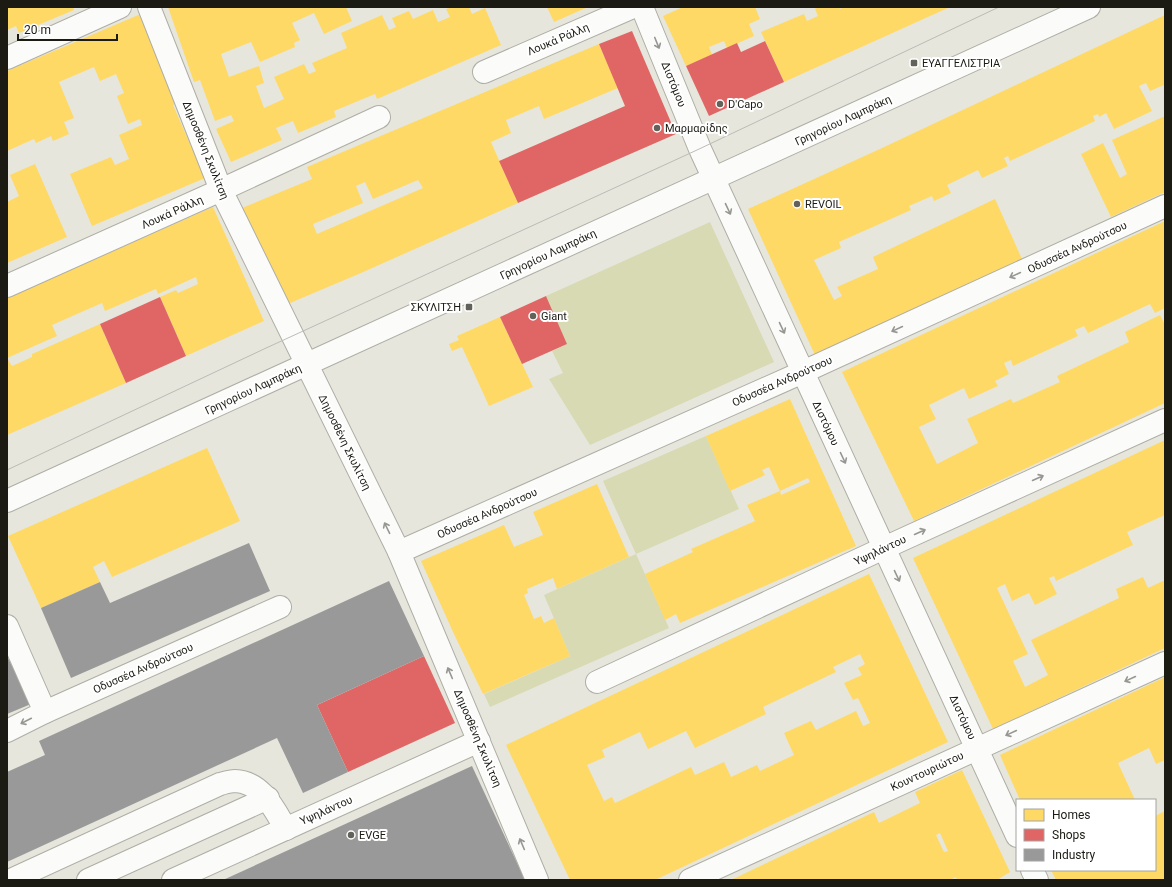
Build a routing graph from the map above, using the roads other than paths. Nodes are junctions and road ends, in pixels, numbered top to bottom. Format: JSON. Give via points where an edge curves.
{"nodes":[{"id":1,"x":120,"y":7,"type":"edge"},
{"id":2,"x":149,"y":7,"type":"edge"},
{"id":3,"x":633,"y":7,"type":"edge"},
{"id":4,"x":642,"y":7,"type":"edge"},
{"id":5,"x":1089,"y":7,"type":"edge"},
{"id":6,"x":7,"y":58,"type":"edge"},
{"id":7,"x":484,"y":72,"type":"dead end"},
{"id":8,"x":379,"y":117,"type":"dead end"},
{"id":9,"x":714,"y":179,"type":"junction"},
{"id":10,"x":221,"y":190,"type":"junction"},
{"id":11,"x":1165,"y":206,"type":"edge"},
{"id":12,"x":7,"y":286,"type":"edge"},
{"id":13,"x":307,"y":364,"type":"junction"},
{"id":14,"x":803,"y":372,"type":"junction"},
{"id":15,"x":1165,"y":420,"type":"edge"},
{"id":16,"x":7,"y":501,"type":"edge"},
{"id":17,"x":884,"y":548,"type":"junction"},
{"id":18,"x":399,"y":552,"type":"junction"},
{"id":19,"x":280,"y":607,"type":"dead end"},
{"id":20,"x":7,"y":626,"type":"edge"},
{"id":21,"x":1165,"y":663,"type":"edge"},
{"id":22,"x":597,"y":682,"type":"dead end"},
{"id":23,"x":45,"y":712,"type":"junction"},
{"id":24,"x":7,"y":731,"type":"edge"},
{"id":25,"x":479,"y":741,"type":"junction"},
{"id":26,"x":977,"y":748,"type":"junction"},
{"id":27,"x":268,"y":798,"type":"junction"},
{"id":28,"x":286,"y":828,"type":"junction"},
{"id":29,"x":1016,"y":834,"type":"edge"},
{"id":30,"x":1032,"y":871,"type":"edge"},
{"id":31,"x":11,"y":880,"type":"edge"},
{"id":32,"x":88,"y":880,"type":"edge"},
{"id":33,"x":173,"y":880,"type":"edge"},
{"id":34,"x":537,"y":880,"type":"edge"},
{"id":35,"x":690,"y":880,"type":"edge"},
{"id":36,"x":1037,"y":880,"type":"edge"}],
"edges":[{"from":1,"to":6,"type":"street"},
{"from":2,"to":10,"type":"street","name":"Δημοσθένη Σκυλίτση"},
{"from":3,"to":7,"type":"street","name":"Λουκά Ράλλη"},
{"from":4,"to":9,"type":"street","name":"Διστόμου","one_way":true},
{"from":5,"to":9,"type":"street","name":"Γρηγορίου Λαμπράκη"},
{"from":8,"to":10,"type":"street","name":"Λουκά Ράλλη"},
{"from":9,"to":13,"type":"street","name":"Γρηγορίου Λαμπράκη"},
{"from":9,"to":14,"type":"street","name":"Διστόμου","one_way":true},
{"from":10,"to":12,"type":"street","name":"Λουκά Ράλλη"},
{"from":10,"to":13,"type":"street","name":"Δημοσθένη Σκυλίτση"},
{"from":11,"to":14,"type":"street","name":"Οδυσσέα Ανδρούτσου","one_way":true},
{"from":13,"to":16,"type":"street","name":"Γρηγορίου Λαμπράκη"},
{"from":18,"to":13,"type":"street","name":"Δημοσθένη Σκυλίτση","one_way":true},
{"from":14,"to":17,"type":"street","name":"Διστόμου","one_way":true},
{"from":14,"to":18,"type":"street","name":"Οδυσσέα Ανδρούτσου"},
{"from":17,"to":15,"type":"street","name":"Υψηλάντου","one_way":true},
{"from":17,"to":22,"type":"street","name":"Υψηλάντου"},
{"from":17,"to":26,"type":"street","name":"Διστόμου","one_way":true},
{"from":25,"to":18,"type":"street","name":"Δημοσθένη Σκυλίτση","one_way":true},
{"from":19,"to":23,"type":"street","name":"Οδυσσέα Ανδρούτσου"},
{"from":20,"to":23,"type":"street"},
{"from":21,"to":26,"type":"street","name":"Κουντουριώτου","one_way":true},
{"from":23,"to":24,"type":"street","name":"Οδυσσέα Ανδρούτσου","one_way":true},
{"from":25,"to":28,"type":"street","name":"Υψηλάντου"},
{"from":34,"to":25,"type":"street","name":"Δημοσθένη Σκυλίτση","one_way":true},
{"from":26,"to":29,"type":"street","name":"Διστόμου"},
{"from":26,"to":35,"type":"street","name":"Κουντουριώτου"},
{"from":27,"to":28,"type":"street"},
{"from":27,"to":31,"type":"street","via":[[247,783],[235,781],[220,784]]},
{"from":27,"to":32,"type":"street"},
{"from":28,"to":33,"type":"street","name":"Υψηλάντου"},
{"from":30,"to":36,"type":"street"}]}
